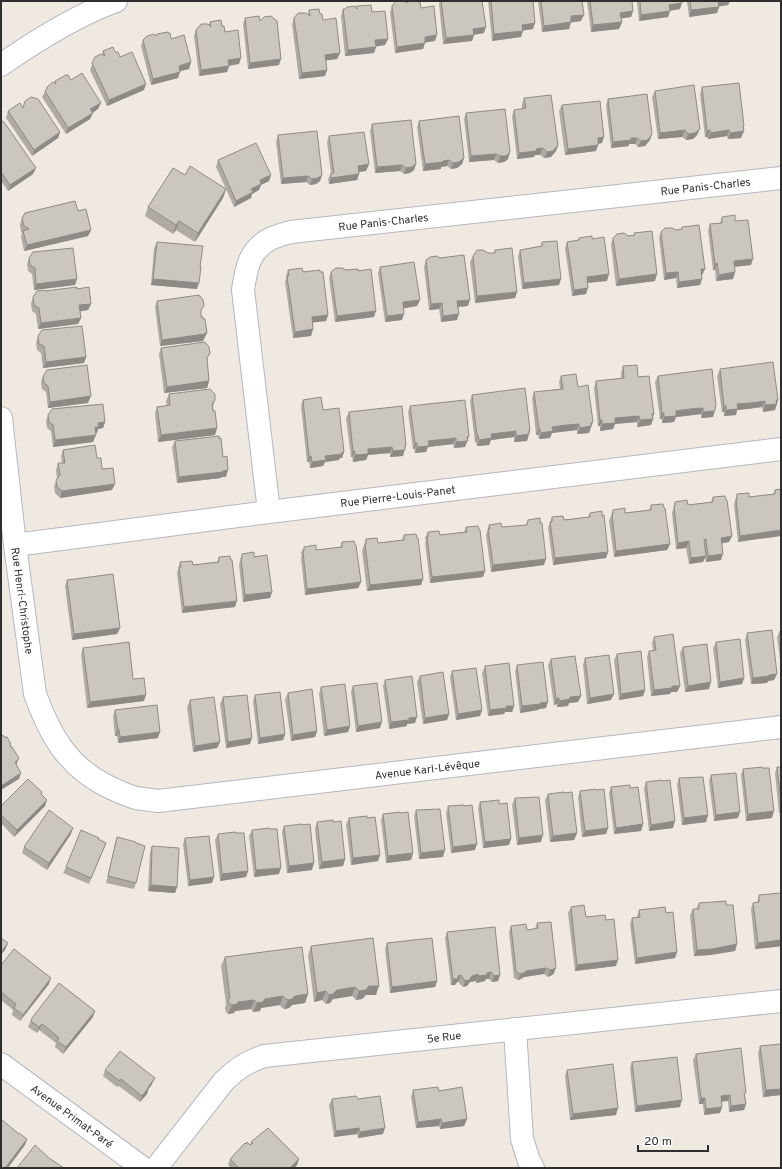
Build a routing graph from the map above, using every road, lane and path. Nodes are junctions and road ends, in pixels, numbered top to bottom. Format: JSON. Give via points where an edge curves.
{"nodes":[{"id":1,"x":116,"y":1,"type":"edge"},
{"id":2,"x":1,"y":65,"type":"edge"},
{"id":3,"x":781,"y":178,"type":"edge"},
{"id":4,"x":1,"y":418,"type":"edge"},
{"id":5,"x":781,"y":449,"type":"edge"},
{"id":6,"x":269,"y":512,"type":"junction"},
{"id":7,"x":15,"y":545,"type":"junction"},
{"id":8,"x":781,"y":727,"type":"edge"},
{"id":9,"x":81,"y":770,"type":"joint"},
{"id":10,"x":781,"y":1000,"type":"edge"},
{"id":11,"x":515,"y":1029,"type":"junction"},
{"id":12,"x":1,"y":1064,"type":"edge"},
{"id":13,"x":143,"y":1168,"type":"edge"},
{"id":14,"x":156,"y":1168,"type":"edge"},
{"id":15,"x":533,"y":1168,"type":"edge"}],
"edges":[{"from":1,"to":2,"type":"street","via":[[53,31]]},
{"from":3,"to":6,"type":"street","name":"Rue Panis-Charles","via":[[291,232],[270,239],[254,251],[246,270],[243,290]]},
{"from":4,"to":7,"type":"street","name":"Rue Henri-Christophe"},
{"from":5,"to":6,"type":"street","name":"Rue Pierre-Louis-Panet"},
{"from":6,"to":7,"type":"street","name":"Rue Pierre-Louis-Panet"},
{"from":7,"to":9,"type":"street","name":"Rue Henri-Christophe","via":[[35,694],[42,715],[64,753]]},
{"from":8,"to":9,"type":"street","name":"Avenue Karl-Lévêque","via":[[158,801],[116,790]]},
{"from":10,"to":11,"type":"street","name":"5e Rue"},
{"from":11,"to":14,"type":"street","name":"5e Rue","via":[[264,1056],[249,1061],[224,1081]]},
{"from":11,"to":15,"type":"street","via":[[522,1139]]},
{"from":12,"to":13,"type":"street","name":"Avenue Primat-Paré"}]}
